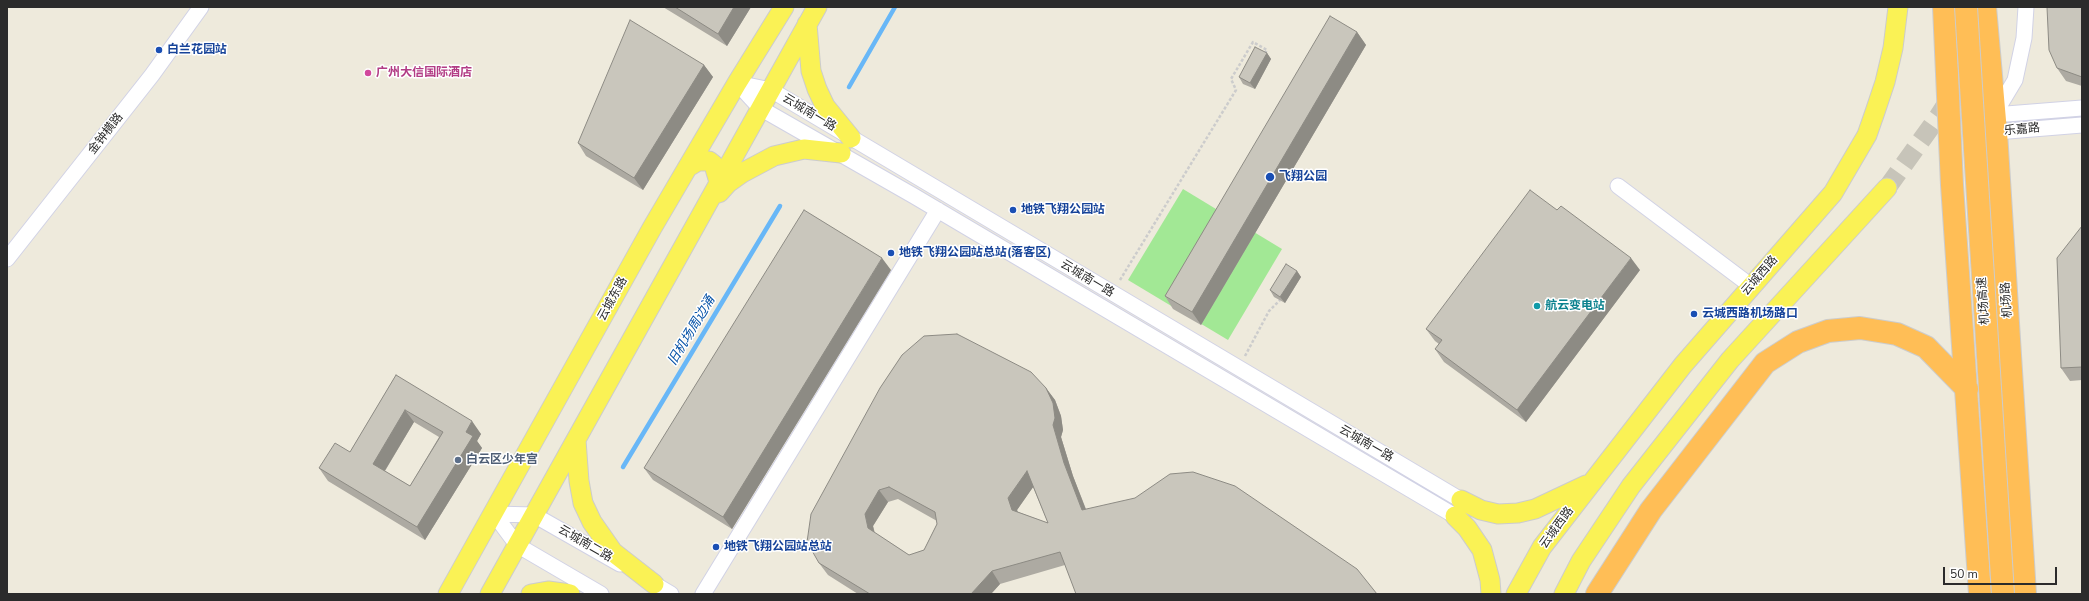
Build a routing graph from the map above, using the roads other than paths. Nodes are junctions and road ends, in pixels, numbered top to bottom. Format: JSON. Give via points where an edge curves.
{"nodes":[{"id":1,"x":201,"y":7,"type":"edge"},
{"id":2,"x":784,"y":7,"type":"edge"},
{"id":3,"x":817,"y":7,"type":"edge"},
{"id":4,"x":1930,"y":7,"type":"edge"},
{"id":5,"x":1944,"y":7,"type":"edge"},
{"id":6,"x":1966,"y":7,"type":"edge"},
{"id":7,"x":1985,"y":7,"type":"edge"},
{"id":8,"x":2026,"y":7,"type":"edge"},
{"id":9,"x":1897,"y":8,"type":"edge"},
{"id":10,"x":807,"y":24,"type":"junction"},
{"id":11,"x":1945,"y":44,"type":"junction"},
{"id":12,"x":737,"y":83,"type":"junction"},
{"id":13,"x":771,"y":90,"type":"junction"},
{"id":14,"x":760,"y":108,"type":"junction"},
{"id":15,"x":2082,"y":108,"type":"edge"},
{"id":16,"x":1995,"y":124,"type":"junction"},
{"id":17,"x":2082,"y":125,"type":"edge"},
{"id":18,"x":846,"y":146,"type":"junction"},
{"id":19,"x":688,"y":167,"type":"junction"},
{"id":20,"x":719,"y":182,"type":"junction"},
{"id":21,"x":1618,"y":186,"type":"dead end"},
{"id":22,"x":1887,"y":188,"type":"tunnel mouth"},
{"id":23,"x":938,"y":210,"type":"junction"},
{"id":24,"x":704,"y":211,"type":"junction"},
{"id":25,"x":7,"y":259,"type":"edge"},
{"id":26,"x":1751,"y":286,"type":"junction"},
{"id":27,"x":1967,"y":389,"type":"junction"},
{"id":28,"x":576,"y":440,"type":"junction"},
{"id":29,"x":1589,"y":484,"type":"junction"},
{"id":30,"x":1458,"y":508,"type":"junction"},
{"id":31,"x":494,"y":514,"type":"junction"},
{"id":32,"x":534,"y":514,"type":"junction"},
{"id":33,"x":517,"y":545,"type":"junction"},
{"id":34,"x":654,"y":584,"type":"junction"},
{"id":35,"x":448,"y":594,"type":"edge"},
{"id":36,"x":490,"y":594,"type":"edge"},
{"id":37,"x":531,"y":594,"type":"edge"},
{"id":38,"x":570,"y":594,"type":"edge"},
{"id":39,"x":601,"y":594,"type":"edge"},
{"id":40,"x":671,"y":594,"type":"edge"},
{"id":41,"x":703,"y":594,"type":"edge"},
{"id":42,"x":1491,"y":594,"type":"edge"},
{"id":43,"x":1516,"y":594,"type":"edge"},
{"id":44,"x":1564,"y":594,"type":"edge"},
{"id":45,"x":1597,"y":594,"type":"edge"},
{"id":46,"x":1980,"y":594,"type":"edge"},
{"id":47,"x":2003,"y":594,"type":"edge"},
{"id":48,"x":2025,"y":594,"type":"edge"}],
"edges":[{"from":1,"to":25,"type":"street","name":"金钟横路","via":[[152,75]]},
{"from":2,"to":12,"type":"main road","name":"云城东路"},
{"from":3,"to":10,"type":"main road"},
{"from":4,"to":11,"type":"highway"},
{"from":5,"to":11,"type":"highway"},
{"from":6,"to":47,"type":"highway","name":"机场高速","bridge":true},
{"from":7,"to":16,"type":"highway","name":"机场路"},
{"from":8,"to":16,"type":"street","via":[[2024,38],[2015,80]]},
{"from":9,"to":26,"type":"main road","name":"云城西路","via":[[1893,48],[1885,82],[1867,135],[1833,193]]},
{"from":10,"to":13,"type":"main road"},
{"from":10,"to":18,"type":"main road","via":[[812,71],[817,89]]},
{"from":11,"to":16,"type":"street","name":"乐嘉路","via":[[1952,73],[1961,94],[1982,124]]},
{"from":11,"to":27,"type":"highway"},
{"from":12,"to":13,"type":"street","name":"云城南一路"},
{"from":12,"to":14,"type":"street","name":"云城南一路"},
{"from":12,"to":19,"type":"main road","name":"云城东路"},
{"from":13,"to":14,"type":"main road"},
{"from":13,"to":18,"type":"street","name":"云城南一路"},
{"from":14,"to":18,"type":"street","name":"云城南一路"},
{"from":14,"to":20,"type":"main road"},
{"from":15,"to":16,"type":"street","name":"乐嘉路"},
{"from":16,"to":17,"type":"street","name":"乐嘉路"},
{"from":16,"to":48,"type":"highway","name":"机场路"},
{"from":18,"to":23,"type":"street","name":"云城南一路"},
{"from":18,"to":24,"type":"main road","via":[[804,149],[774,156],[756,164],[728,183]]},
{"from":18,"to":30,"type":"street","name":"云城南一路","via":[[1111,294],[1238,369]]},
{"from":19,"to":20,"type":"main road","via":[[698,161],[709,161],[714,165]]},
{"from":19,"to":31,"type":"main road","name":"云城东路"},
{"from":20,"to":24,"type":"main road"},
{"from":21,"to":26,"type":"street"},
{"from":22,"to":44,"type":"main road","via":[[1730,360],[1631,486],[1581,561]]},
{"from":23,"to":30,"type":"street","name":"云城南一路"},
{"from":23,"to":41,"type":"street"},
{"from":24,"to":28,"type":"main road"},
{"from":26,"to":29,"type":"main road","name":"云城西路","via":[[1683,365]]},
{"from":27,"to":45,"type":"highway","via":[[1926,347],[1897,334],[1860,328],[1828,331],[1798,342],[1765,363],[1651,510]]},
{"from":27,"to":46,"type":"highway"},
{"from":28,"to":32,"type":"main road"},
{"from":28,"to":34,"type":"main road","via":[[583,503],[592,522],[613,552]]},
{"from":29,"to":30,"type":"main road","via":[[1535,509],[1518,513],[1498,514]]},
{"from":29,"to":43,"type":"main road","name":"云城西路","via":[[1542,547]]},
{"from":30,"to":42,"type":"main road","via":[[1467,528],[1482,550]]},
{"from":31,"to":32,"type":"street"},
{"from":31,"to":33,"type":"street"},
{"from":31,"to":35,"type":"main road","name":"云城东路"},
{"from":32,"to":33,"type":"main road"},
{"from":32,"to":34,"type":"street","name":"云城南二路"},
{"from":33,"to":36,"type":"main road"},
{"from":33,"to":39,"type":"street"},
{"from":34,"to":40,"type":"street","name":"云城南二路"},
{"from":37,"to":38,"type":"main road","via":[[548,591]]}]}
